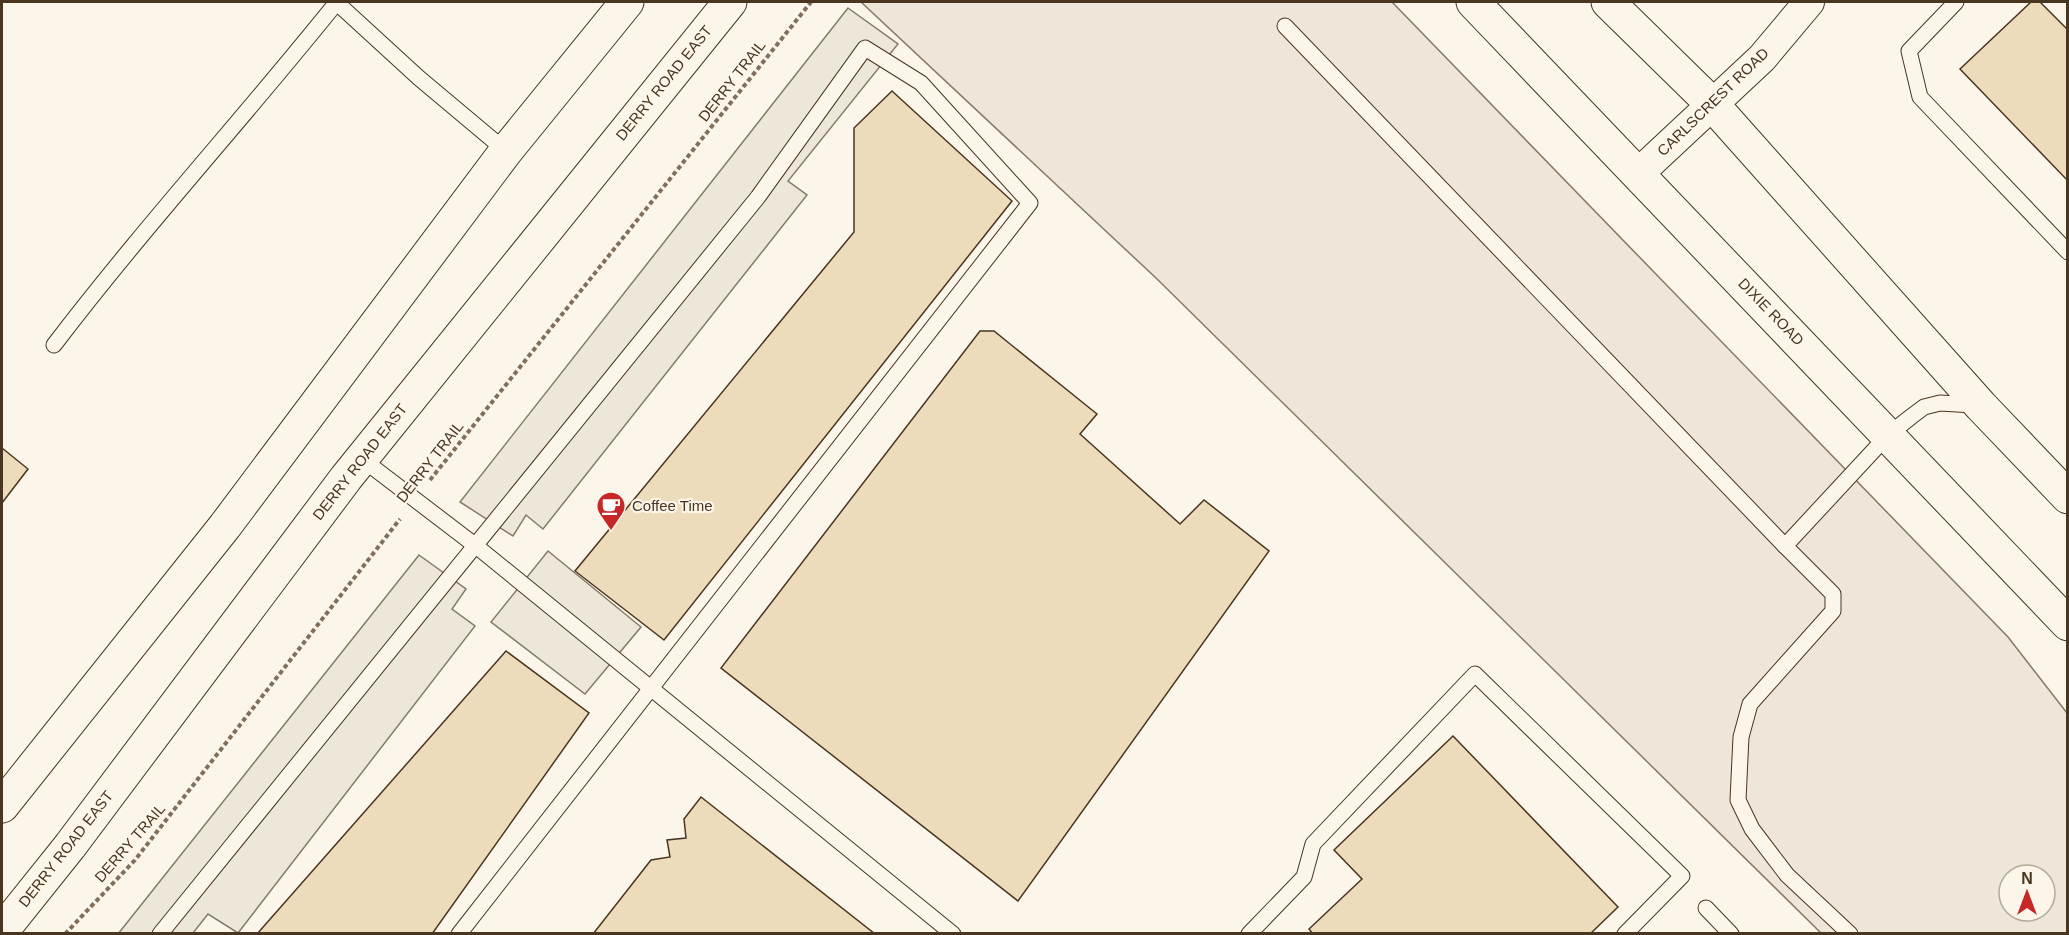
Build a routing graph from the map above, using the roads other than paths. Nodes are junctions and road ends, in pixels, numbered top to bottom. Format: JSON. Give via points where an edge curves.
{"nodes":[{"id":1,"x":336,"y":2,"type":"edge"},
{"id":2,"x":627,"y":2,"type":"edge"},
{"id":3,"x":730,"y":2,"type":"edge"},
{"id":4,"x":1473,"y":2,"type":"edge"},
{"id":5,"x":1608,"y":2,"type":"edge"},
{"id":6,"x":1809,"y":2,"type":"edge"},
{"id":7,"x":1956,"y":2,"type":"edge"},
{"id":8,"x":1285,"y":26,"type":"dead end"},
{"id":9,"x":1712,"y":104,"type":"junction"},
{"id":10,"x":506,"y":151,"type":"junction"},
{"id":11,"x":1639,"y":173,"type":"junction"},
{"id":12,"x":2067,"y":252,"type":"edge"},
{"id":13,"x":54,"y":345,"type":"dead end"},
{"id":14,"x":1981,"y":406,"type":"junction"},
{"id":15,"x":1888,"y":435,"type":"junction"},
{"id":16,"x":362,"y":459,"type":"junction"},
{"id":17,"x":2067,"y":497,"type":"edge"},
{"id":18,"x":476,"y":546,"type":"junction"},
{"id":19,"x":1785,"y":546,"type":"junction"},
{"id":20,"x":2067,"y":624,"type":"edge"},
{"id":21,"x":651,"y":687,"type":"junction"},
{"id":22,"x":2,"y":806,"type":"edge"},
{"id":23,"x":1706,"y":908,"type":"dead end"},
{"id":24,"x":2,"y":931,"type":"edge"},
{"id":25,"x":160,"y":933,"type":"edge"},
{"id":26,"x":459,"y":933,"type":"edge"},
{"id":27,"x":953,"y":933,"type":"edge"},
{"id":28,"x":1249,"y":933,"type":"edge"},
{"id":29,"x":1625,"y":933,"type":"edge"},
{"id":30,"x":1731,"y":933,"type":"edge"},
{"id":31,"x":1850,"y":933,"type":"edge"}],
"edges":[{"from":1,"to":10,"type":"lane"},
{"from":1,"to":13,"type":"lane","via":[[112,269]]},
{"from":2,"to":10,"type":"main road"},
{"from":3,"to":16,"type":"main road","name":"DERRY ROAD EAST"},
{"from":4,"to":11,"type":"main road","name":"DIXIE ROAD"},
{"from":5,"to":9,"type":"main road"},
{"from":6,"to":9,"type":"street","name":"CARLSCREST ROAD","via":[[1762,58]]},
{"from":7,"to":12,"type":"lane","via":[[1909,51],[1920,97]]},
{"from":8,"to":19,"type":"lane"},
{"from":9,"to":11,"type":"street","name":"CARLSCREST ROAD"},
{"from":9,"to":14,"type":"main road"},
{"from":10,"to":22,"type":"main road","via":[[225,526]]},
{"from":11,"to":15,"type":"main road","name":"DIXIE ROAD"},
{"from":14,"to":15,"type":"lane","via":[[1940,403],[1924,407]]},
{"from":14,"to":17,"type":"main road"},
{"from":15,"to":19,"type":"lane"},
{"from":15,"to":20,"type":"main road","name":"DIXIE ROAD"},
{"from":16,"to":18,"type":"lane"},
{"from":16,"to":24,"type":"main road","name":"DERRY ROAD EAST"},
{"from":18,"to":21,"type":"lane"},
{"from":18,"to":21,"type":"lane","via":[[758,197],[865,48],[921,83],[1030,203]]},
{"from":18,"to":25,"type":"lane"},
{"from":19,"to":31,"type":"lane","via":[[1833,594],[1833,611],[1750,704],[1741,737],[1738,800],[1752,829],[1787,874]]},
{"from":21,"to":26,"type":"lane"},
{"from":21,"to":27,"type":"lane"},
{"from":23,"to":30,"type":"lane"},
{"from":28,"to":29,"type":"lane","via":[[1304,877],[1313,844],[1475,674],[1682,876]]}]}
